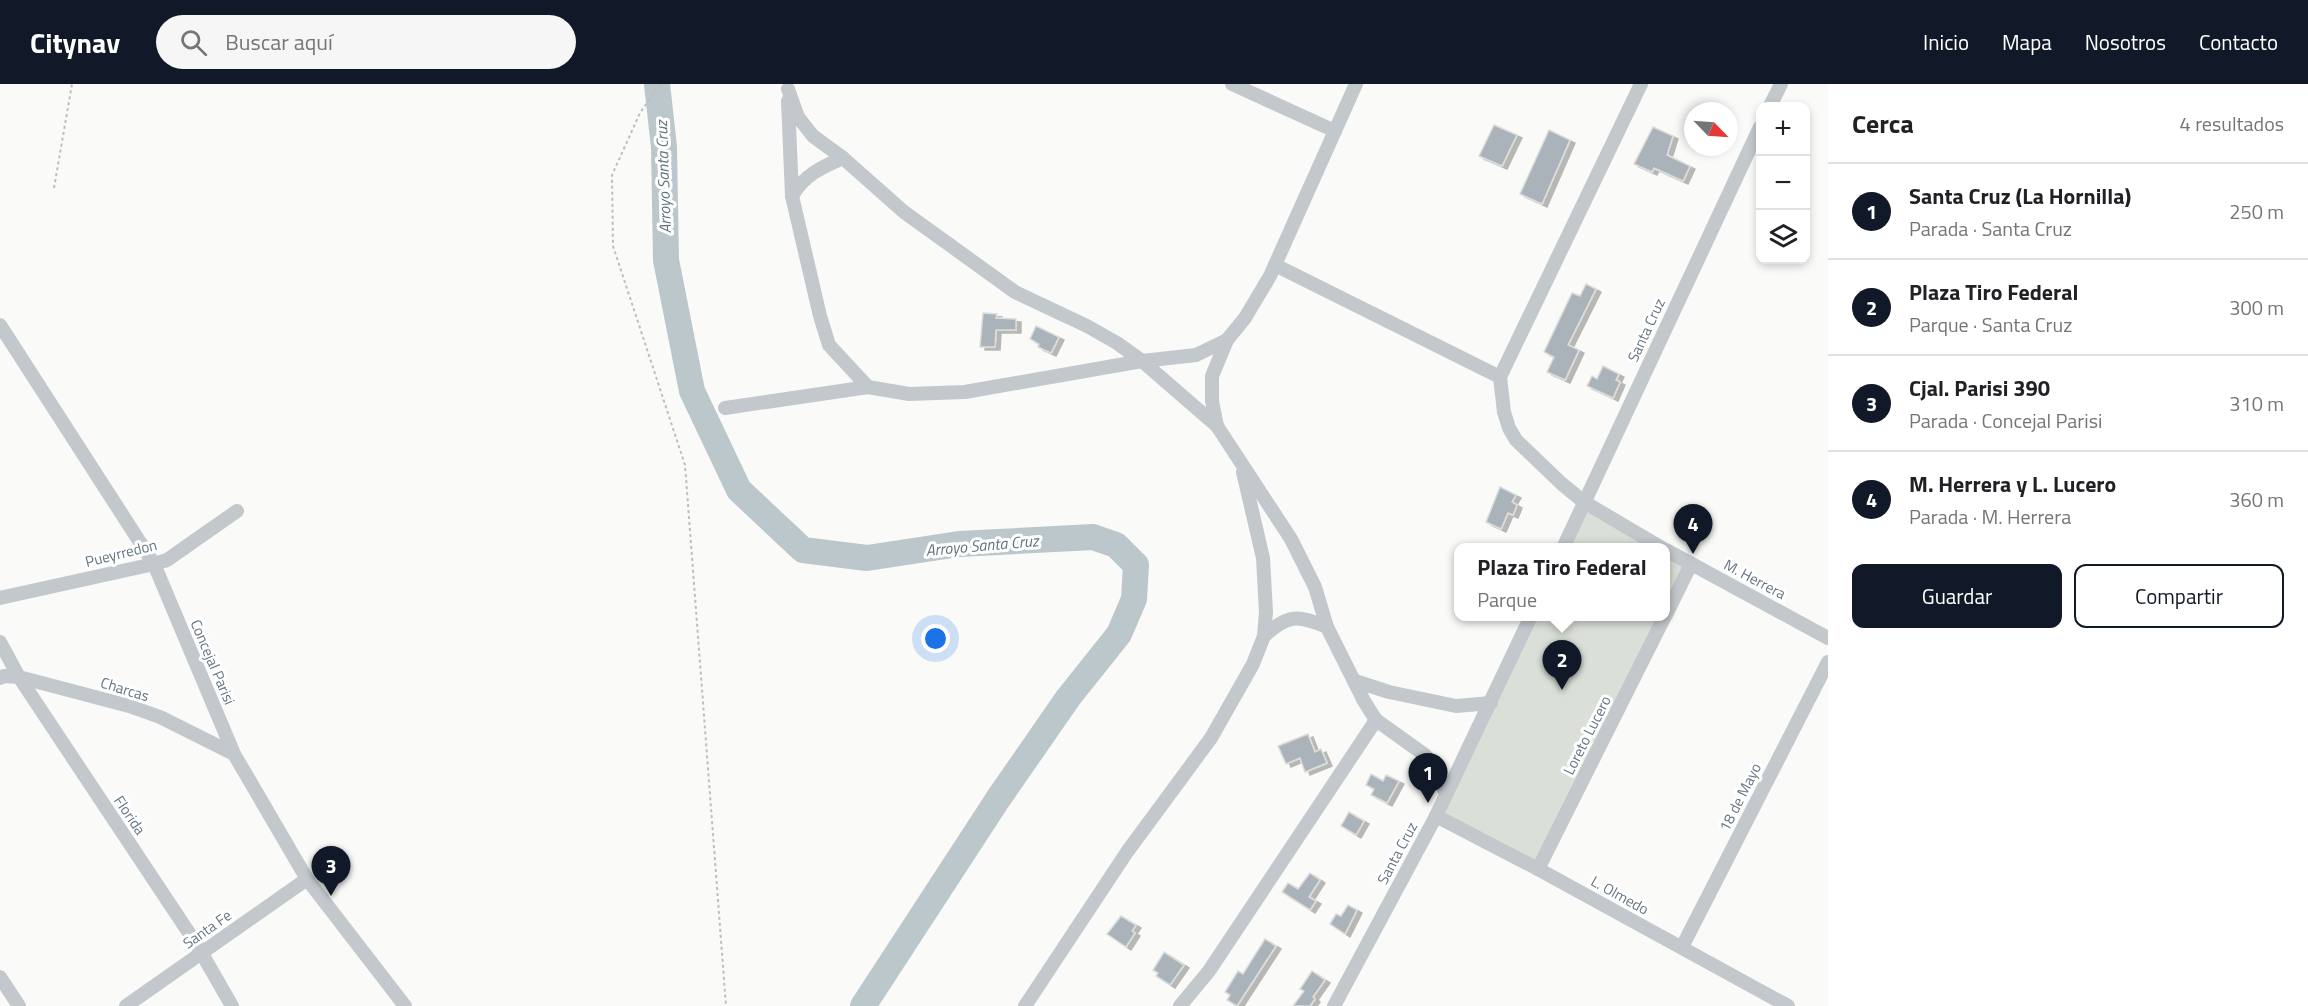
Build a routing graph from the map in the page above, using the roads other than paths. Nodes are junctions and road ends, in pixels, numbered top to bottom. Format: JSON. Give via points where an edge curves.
{"nodes":[{"id":1,"x":1232,"y":84,"type":"edge"},
{"id":2,"x":1356,"y":84,"type":"edge"},
{"id":3,"x":1641,"y":84,"type":"edge"},
{"id":4,"x":1781,"y":84,"type":"edge"},
{"id":5,"x":787,"y":87,"type":"edge"},
{"id":6,"x":1772,"y":102,"type":"edge"},
{"id":7,"x":1335,"y":131,"type":"junction"},
{"id":8,"x":1756,"y":138,"type":"edge"},
{"id":9,"x":843,"y":158,"type":"junction"},
{"id":10,"x":792,"y":196,"type":"junction"},
{"id":11,"x":1275,"y":265,"type":"junction"},
{"id":12,"x":0,"y":325,"type":"edge"},
{"id":13,"x":1227,"y":340,"type":"junction"},
{"id":14,"x":1142,"y":361,"type":"junction"},
{"id":15,"x":1500,"y":377,"type":"junction"},
{"id":16,"x":868,"y":387,"type":"junction"},
{"id":17,"x":725,"y":408,"type":"dead end"},
{"id":18,"x":1217,"y":426,"type":"junction"},
{"id":19,"x":1240,"y":461,"type":"junction"},
{"id":20,"x":1584,"y":502,"type":"junction"},
{"id":21,"x":237,"y":511,"type":"dead end"},
{"id":22,"x":1565,"y":543,"type":"edge"},
{"id":23,"x":1654,"y":543,"type":"edge"},
{"id":24,"x":1670,"y":552,"type":"edge"},
{"id":25,"x":154,"y":564,"type":"junction"},
{"id":26,"x":1691,"y":564,"type":"junction"},
{"id":27,"x":0,"y":598,"type":"edge"},
{"id":28,"x":1670,"y":606,"type":"edge"},
{"id":29,"x":1529,"y":621,"type":"edge"},
{"id":30,"x":1662,"y":621,"type":"edge"},
{"id":31,"x":1327,"y":627,"type":"junction"},
{"id":32,"x":1264,"y":636,"type":"junction"},
{"id":33,"x":1828,"y":638,"type":"edge"},
{"id":34,"x":0,"y":642,"type":"edge"},
{"id":35,"x":1828,"y":662,"type":"edge"},
{"id":36,"x":19,"y":677,"type":"junction"},
{"id":37,"x":0,"y":678,"type":"edge"},
{"id":38,"x":1355,"y":681,"type":"junction"},
{"id":39,"x":1491,"y":703,"type":"junction"},
{"id":40,"x":1376,"y":720,"type":"junction"},
{"id":41,"x":234,"y":754,"type":"junction"},
{"id":42,"x":1446,"y":794,"type":"junction"},
{"id":43,"x":1436,"y":816,"type":"junction"},
{"id":44,"x":1538,"y":869,"type":"junction"},
{"id":45,"x":306,"y":879,"type":"junction"},
{"id":46,"x":1682,"y":947,"type":"junction"},
{"id":47,"x":201,"y":953,"type":"junction"},
{"id":48,"x":0,"y":977,"type":"edge"},
{"id":49,"x":19,"y":1006,"type":"edge"},
{"id":50,"x":126,"y":1006,"type":"edge"},
{"id":51,"x":232,"y":1006,"type":"edge"},
{"id":52,"x":405,"y":1006,"type":"edge"},
{"id":53,"x":1025,"y":1006,"type":"edge"},
{"id":54,"x":1180,"y":1006,"type":"edge"},
{"id":55,"x":1334,"y":1006,"type":"edge"},
{"id":56,"x":1788,"y":1006,"type":"edge"}],
"edges":[{"from":1,"to":7,"type":"street"},
{"from":2,"to":7,"type":"street"},
{"from":3,"to":15,"type":"street"},
{"from":4,"to":6,"type":"street"},
{"from":5,"to":9,"type":"street","via":[[798,117],[813,136]]},
{"from":5,"to":10,"type":"street"},
{"from":7,"to":11,"type":"street"},
{"from":8,"to":20,"type":"street","name":"Santa Cruz"},
{"from":9,"to":10,"type":"street","via":[[808,176]]},
{"from":9,"to":14,"type":"street","via":[[904,212],[988,274],[1015,292],[1087,326]]},
{"from":10,"to":16,"type":"street","via":[[829,345]]},
{"from":11,"to":13,"type":"street","via":[[1245,318]]},
{"from":11,"to":15,"type":"street"},
{"from":12,"to":25,"type":"street","name":"Concejal Parisi"},
{"from":13,"to":14,"type":"street","via":[[1196,355]]},
{"from":13,"to":18,"type":"street","via":[[1212,376]]},
{"from":14,"to":16,"type":"street","via":[[964,392],[909,394]]},
{"from":14,"to":18,"type":"street"},
{"from":15,"to":20,"type":"street","name":"M. Herrera","via":[[1504,412],[1516,440]]},
{"from":16,"to":17,"type":"street"},
{"from":18,"to":19,"type":"street"},
{"from":19,"to":31,"type":"street","via":[[1292,539],[1315,587]]},
{"from":19,"to":32,"type":"street","via":[[1263,558]]},
{"from":20,"to":22,"type":"street","name":"Santa Cruz"},
{"from":20,"to":23,"type":"street","name":"M. Herrera"},
{"from":21,"to":25,"type":"street","name":"Pueyrredon","via":[[167,560]]},
{"from":24,"to":26,"type":"street","name":"M. Herrera"},
{"from":25,"to":27,"type":"street","name":"Pueyrredon"},
{"from":25,"to":41,"type":"street","name":"Concejal Parisi"},
{"from":26,"to":28,"type":"street","name":"Loreto Lucero"},
{"from":26,"to":33,"type":"street","name":"M. Herrera"},
{"from":29,"to":39,"type":"street","name":"Santa Cruz"},
{"from":30,"to":44,"type":"street","name":"Loreto Lucero"},
{"from":31,"to":32,"type":"street","via":[[1309,619],[1281,621]]},
{"from":31,"to":38,"type":"street"},
{"from":32,"to":53,"type":"street","via":[[1254,664],[1211,738],[1127,852]]},
{"from":34,"to":36,"type":"street","name":"Florida"},
{"from":35,"to":46,"type":"street","name":"18 de Mayo"},
{"from":36,"to":37,"type":"street","name":"Charcas"},
{"from":36,"to":41,"type":"street","name":"Charcas","via":[[160,717]]},
{"from":36,"to":47,"type":"street","name":"Florida"},
{"from":38,"to":39,"type":"street","via":[[1456,706]]},
{"from":38,"to":40,"type":"street"},
{"from":39,"to":42,"type":"street","name":"Santa Cruz"},
{"from":40,"to":42,"type":"street","via":[[1425,756]]},
{"from":40,"to":54,"type":"street","via":[[1209,970]]},
{"from":41,"to":45,"type":"street","name":"Concejal Parisi"},
{"from":42,"to":43,"type":"street","name":"Santa Cruz"},
{"from":43,"to":44,"type":"street","name":"L. Olmedo"},
{"from":43,"to":55,"type":"street","name":"Santa Cruz"},
{"from":44,"to":46,"type":"street","name":"L. Olmedo"},
{"from":45,"to":47,"type":"street","name":"Santa Fe"},
{"from":45,"to":52,"type":"street","name":"Concejal Parisi"},
{"from":46,"to":56,"type":"street","name":"L. Olmedo"},
{"from":47,"to":50,"type":"street","name":"Santa Fe"},
{"from":47,"to":51,"type":"street","name":"Florida"},
{"from":48,"to":49,"type":"street"}]}
